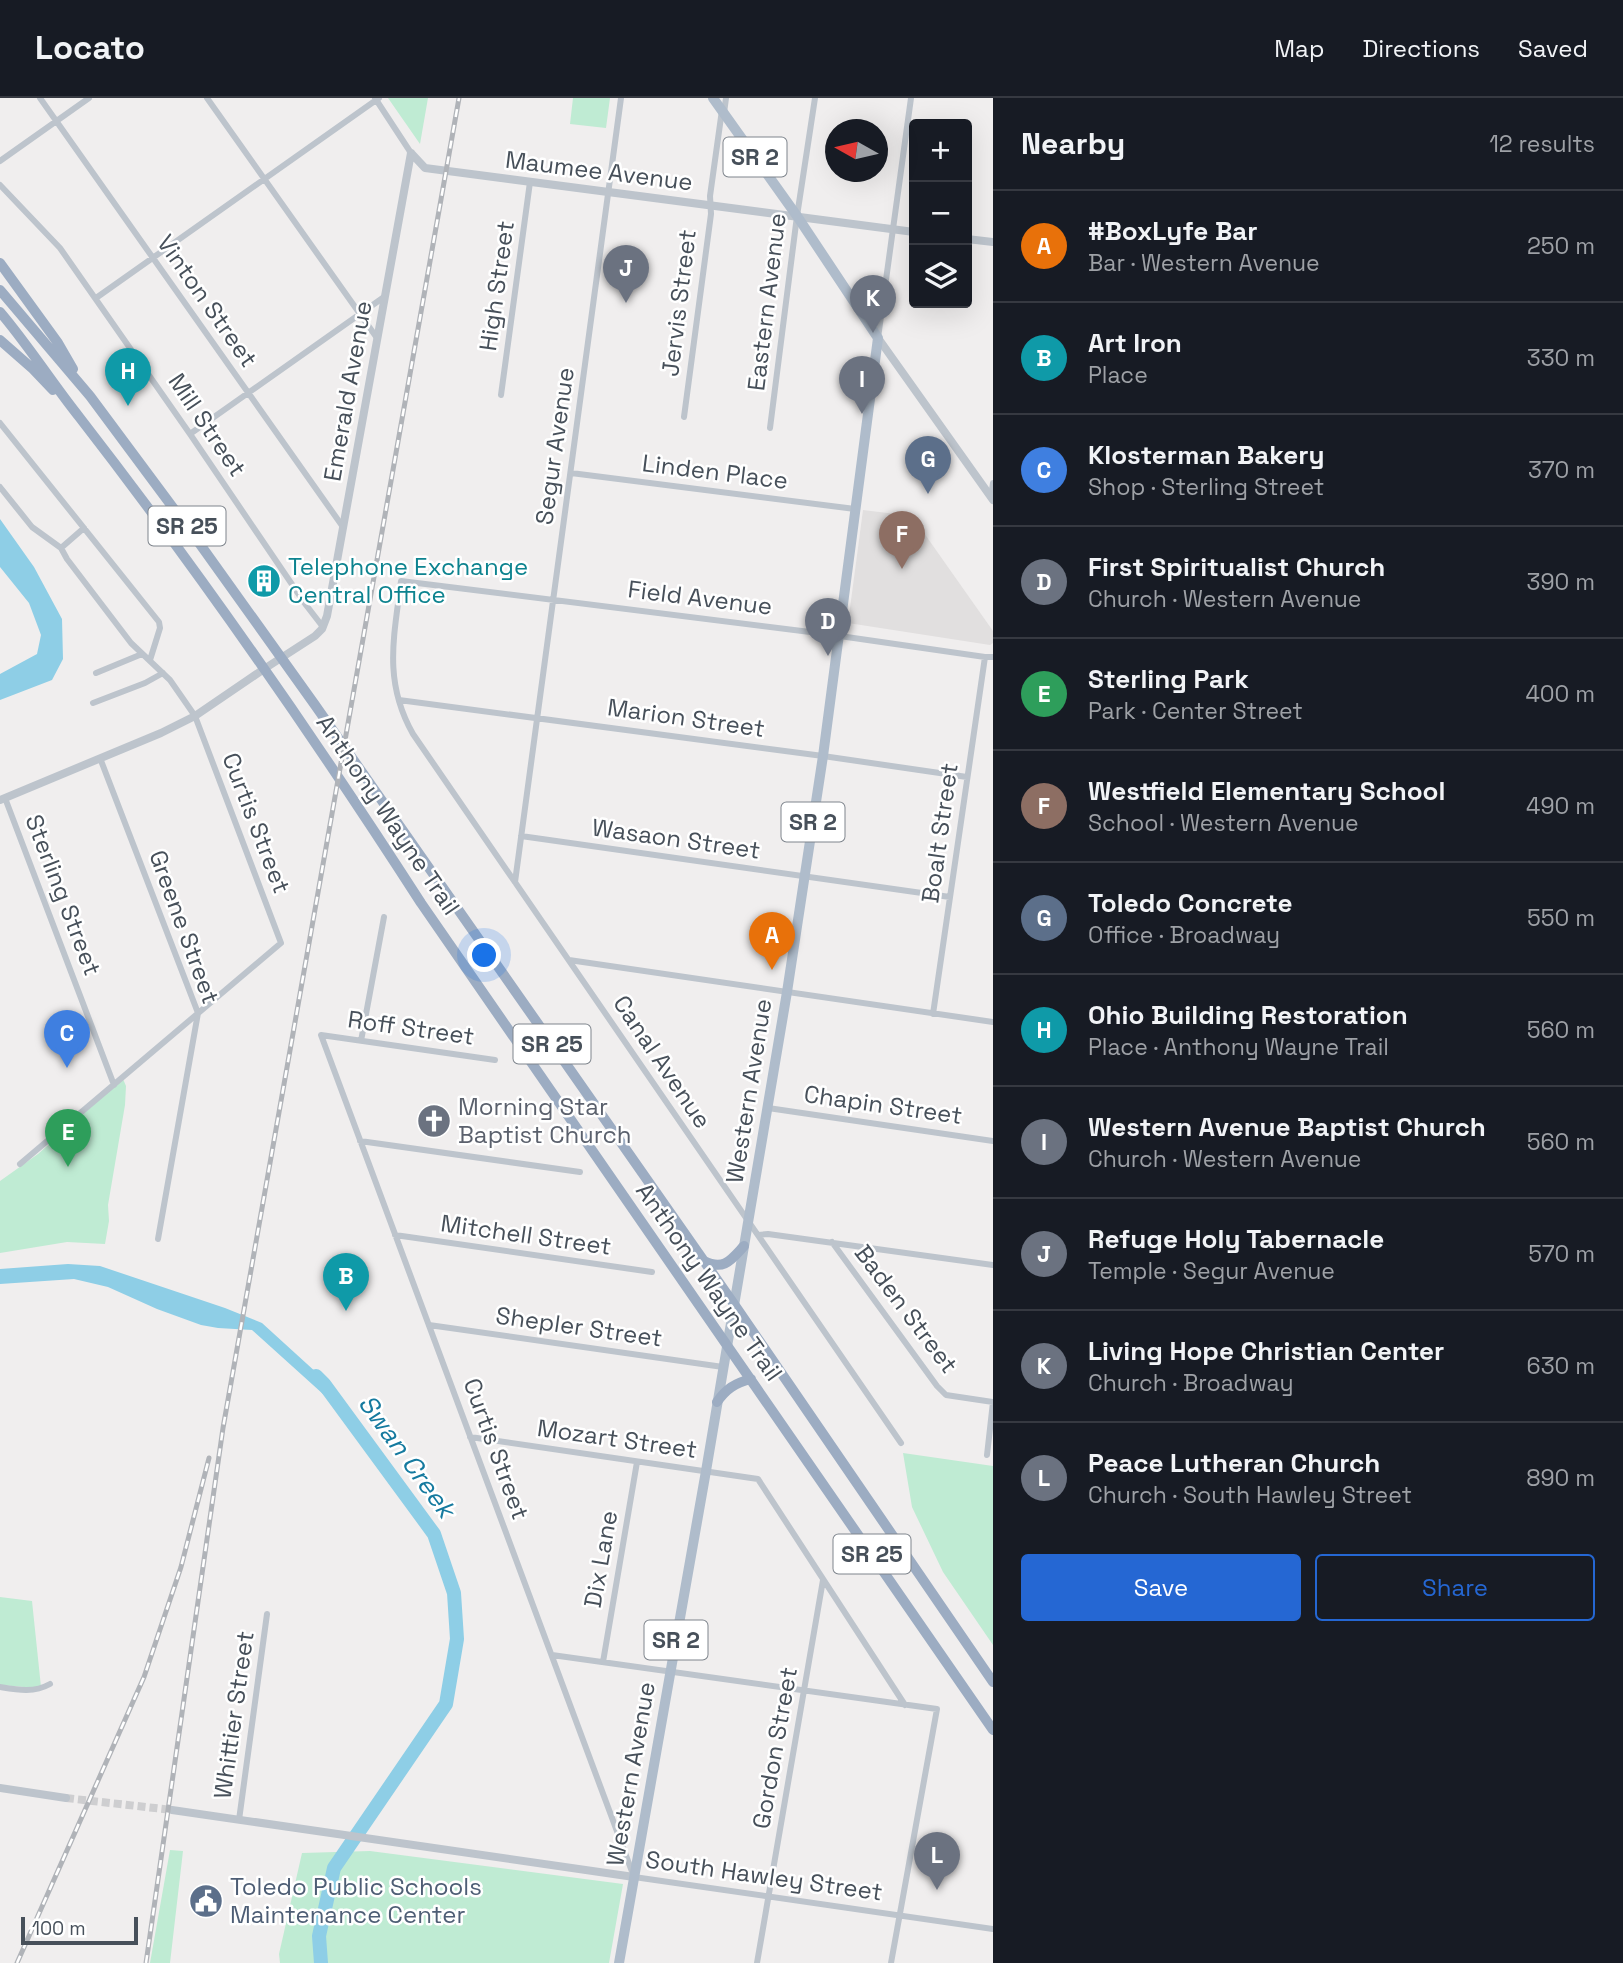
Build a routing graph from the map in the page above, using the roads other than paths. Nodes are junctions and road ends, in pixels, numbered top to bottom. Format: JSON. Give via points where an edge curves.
{"nodes":[{"id":1,"x":40,"y":98,"type":"edge"},
{"id":2,"x":89,"y":98,"type":"edge"},
{"id":3,"x":207,"y":98,"type":"edge"},
{"id":4,"x":621,"y":98,"type":"edge"},
{"id":5,"x":713,"y":98,"type":"edge"},
{"id":6,"x":726,"y":98,"type":"edge"},
{"id":7,"x":815,"y":98,"type":"edge"},
{"id":8,"x":911,"y":98,"type":"edge"},
{"id":9,"x":377,"y":99,"type":"edge"},
{"id":10,"x":723,"y":112,"type":"junction"},
{"id":11,"x":57,"y":121,"type":"junction"},
{"id":12,"x":411,"y":153,"type":"junction"},
{"id":13,"x":0,"y":161,"type":"edge"},
{"id":14,"x":264,"y":178,"type":"junction"},
{"id":15,"x":530,"y":182,"type":"junction"},
{"id":16,"x":0,"y":185,"type":"edge"},
{"id":17,"x":609,"y":192,"type":"junction"},
{"id":18,"x":710,"y":205,"type":"junction"},
{"id":19,"x":797,"y":216,"type":"junction"},
{"id":20,"x":892,"y":229,"type":"junction"},
{"id":21,"x":909,"y":231,"type":"edge"},
{"id":22,"x":972,"y":240,"type":"edge"},
{"id":23,"x":993,"y":242,"type":"edge"},
{"id":24,"x":153,"y":258,"type":"junction"},
{"id":25,"x":0,"y":263,"type":"edge"},
{"id":26,"x":0,"y":290,"type":"edge"},
{"id":27,"x":96,"y":298,"type":"junction"},
{"id":28,"x":384,"y":298,"type":"junction"},
{"id":29,"x":0,"y":312,"type":"edge"},
{"id":30,"x":360,"y":314,"type":"junction"},
{"id":31,"x":377,"y":338,"type":"junction"},
{"id":32,"x":878,"y":338,"type":"junction"},
{"id":33,"x":0,"y":340,"type":"edge"},
{"id":34,"x":248,"y":393,"type":"junction"},
{"id":35,"x":501,"y":395,"type":"dead end"},
{"id":36,"x":90,"y":396,"type":"junction"},
{"id":37,"x":78,"y":416,"type":"junction"},
{"id":38,"x":684,"y":417,"type":"dead end"},
{"id":39,"x":0,"y":423,"type":"edge"},
{"id":40,"x":770,"y":428,"type":"dead end"},
{"id":41,"x":190,"y":434,"type":"junction"},
{"id":42,"x":571,"y":473,"type":"junction"},
{"id":43,"x":993,"y":483,"type":"edge"},
{"id":44,"x":0,"y":486,"type":"edge"},
{"id":45,"x":992,"y":498,"type":"edge"},
{"id":46,"x":855,"y":509,"type":"junction"},
{"id":47,"x":342,"y":527,"type":"junction"},
{"id":48,"x":84,"y":528,"type":"junction"},
{"id":49,"x":61,"y":548,"type":"junction"},
{"id":50,"x":401,"y":581,"type":"joint"},
{"id":51,"x":554,"y":599,"type":"junction"},
{"id":52,"x":320,"y":631,"type":"junction"},
{"id":53,"x":838,"y":636,"type":"junction"},
{"id":54,"x":142,"y":653,"type":"junction"},
{"id":55,"x":989,"y":657,"type":"edge"},
{"id":56,"x":281,"y":658,"type":"junction"},
{"id":57,"x":150,"y":660,"type":"junction"},
{"id":58,"x":264,"y":669,"type":"junction"},
{"id":59,"x":96,"y":673,"type":"dead end"},
{"id":60,"x":163,"y":673,"type":"junction"},
{"id":61,"x":399,"y":700,"type":"junction"},
{"id":62,"x":93,"y":703,"type":"dead end"},
{"id":63,"x":195,"y":716,"type":"junction"},
{"id":64,"x":537,"y":718,"type":"junction"},
{"id":65,"x":823,"y":756,"type":"junction"},
{"id":66,"x":100,"y":758,"type":"junction"},
{"id":67,"x":967,"y":777,"type":"junction"},
{"id":68,"x":3,"y":799,"type":"edge"},
{"id":69,"x":522,"y":836,"type":"junction"},
{"id":70,"x":805,"y":876,"type":"junction"},
{"id":71,"x":515,"y":883,"type":"junction"},
{"id":72,"x":950,"y":897,"type":"junction"},
{"id":73,"x":384,"y":917,"type":"dead end"},
{"id":74,"x":569,"y":960,"type":"junction"},
{"id":75,"x":787,"y":992,"type":"junction"},
{"id":76,"x":198,"y":1013,"type":"junction"},
{"id":77,"x":933,"y":1014,"type":"junction"},
{"id":78,"x":993,"y":1022,"type":"edge"},
{"id":79,"x":321,"y":1035,"type":"joint"},
{"id":80,"x":361,"y":1041,"type":"junction"},
{"id":81,"x":495,"y":1060,"type":"dead end"},
{"id":82,"x":114,"y":1085,"type":"junction"},
{"id":83,"x":768,"y":1108,"type":"junction"},
{"id":84,"x":360,"y":1141,"type":"junction"},
{"id":85,"x":993,"y":1141,"type":"edge"},
{"id":86,"x":20,"y":1164,"type":"dead end"},
{"id":87,"x":580,"y":1172,"type":"dead end"},
{"id":88,"x":748,"y":1221,"type":"junction"},
{"id":89,"x":395,"y":1235,"type":"junction"},
{"id":90,"x":758,"y":1235,"type":"junction"},
{"id":91,"x":158,"y":1239,"type":"dead end"},
{"id":92,"x":832,"y":1242,"type":"junction"},
{"id":93,"x":744,"y":1246,"type":"junction"},
{"id":94,"x":704,"y":1261,"type":"junction"},
{"id":95,"x":993,"y":1265,"type":"edge"},
{"id":96,"x":652,"y":1272,"type":"dead end"},
{"id":97,"x":734,"y":1304,"type":"junction"},
{"id":98,"x":429,"y":1325,"type":"junction"},
{"id":99,"x":727,"y":1344,"type":"junction"},
{"id":100,"x":723,"y":1367,"type":"junction"},
{"id":101,"x":751,"y":1379,"type":"junction"},
{"id":102,"x":717,"y":1402,"type":"junction"},
{"id":103,"x":993,"y":1402,"type":"edge"},
{"id":104,"x":470,"y":1437,"type":"junction"},
{"id":105,"x":901,"y":1443,"type":"dead end"},
{"id":106,"x":987,"y":1455,"type":"dead end"},
{"id":107,"x":637,"y":1461,"type":"junction"},
{"id":108,"x":706,"y":1471,"type":"junction"},
{"id":109,"x":823,"y":1580,"type":"junction"},
{"id":110,"x":267,"y":1614,"type":"dead end"},
{"id":111,"x":552,"y":1655,"type":"junction"},
{"id":112,"x":603,"y":1662,"type":"junction"},
{"id":113,"x":670,"y":1672,"type":"junction"},
{"id":114,"x":993,"y":1682,"type":"edge"},
{"id":115,"x":50,"y":1684,"type":"dead end"},
{"id":116,"x":0,"y":1687,"type":"edge"},
{"id":117,"x":804,"y":1691,"type":"junction"},
{"id":118,"x":905,"y":1705,"type":"junction"},
{"id":119,"x":993,"y":1730,"type":"edge"},
{"id":120,"x":0,"y":1788,"type":"edge"},
{"id":121,"x":66,"y":1798,"type":"tunnel mouth"},
{"id":122,"x":172,"y":1810,"type":"tunnel mouth"},
{"id":123,"x":239,"y":1820,"type":"junction"},
{"id":124,"x":634,"y":1877,"type":"junction"},
{"id":125,"x":769,"y":1897,"type":"junction"},
{"id":126,"x":900,"y":1915,"type":"junction"},
{"id":127,"x":993,"y":1928,"type":"edge"},
{"id":128,"x":620,"y":1963,"type":"edge"},
{"id":129,"x":757,"y":1963,"type":"edge"},
{"id":130,"x":891,"y":1963,"type":"edge"}],
"edges":[{"from":1,"to":11,"type":"street","name":"Vinton Street"},
{"from":2,"to":11,"type":"street"},
{"from":3,"to":14,"type":"street"},
{"from":4,"to":17,"type":"street","name":"Segur Avenue"},
{"from":5,"to":10,"type":"main road","number":"SR 2"},
{"from":6,"to":10,"type":"street","name":"Jervis Street"},
{"from":7,"to":19,"type":"street","name":"Eastern Avenue"},
{"from":8,"to":20,"type":"street","name":"Western Avenue"},
{"from":9,"to":12,"type":"street"},
{"from":9,"to":14,"type":"street"},
{"from":10,"to":18,"type":"street","name":"Jervis Street"},
{"from":10,"to":19,"type":"main road","number":"SR 2"},
{"from":11,"to":13,"type":"street"},
{"from":11,"to":24,"type":"street","name":"Vinton Street"},
{"from":12,"to":15,"type":"street","name":"Maumee Avenue","via":[[425,168]]},
{"from":12,"to":28,"type":"street","name":"Emerald Avenue"},
{"from":14,"to":24,"type":"street"},
{"from":14,"to":30,"type":"street"},
{"from":15,"to":17,"type":"street","name":"Maumee Avenue"},
{"from":15,"to":35,"type":"street","name":"High Street"},
{"from":16,"to":27,"type":"street","name":"Mill Street","via":[[60,248]]},
{"from":17,"to":18,"type":"street","name":"Maumee Avenue"},
{"from":17,"to":42,"type":"street","name":"Segur Avenue"},
{"from":18,"to":19,"type":"street","name":"Maumee Avenue"},
{"from":18,"to":38,"type":"street","name":"Jervis Street"},
{"from":19,"to":20,"type":"street","name":"Maumee Avenue"},
{"from":19,"to":32,"type":"main road","number":"SR 2"},
{"from":19,"to":40,"type":"street","name":"Eastern Avenue"},
{"from":20,"to":21,"type":"street","name":"Maumee Avenue"},
{"from":20,"to":32,"type":"street","name":"Western Avenue"},
{"from":22,"to":23,"type":"street"},
{"from":24,"to":27,"type":"street"},
{"from":24,"to":34,"type":"street","name":"Vinton Street"},
{"from":25,"to":36,"type":"highway"},
{"from":26,"to":36,"type":"highway","name":"Anthony Wayne Trail","number":"SR 25"},
{"from":27,"to":41,"type":"street","name":"Mill Street"},
{"from":28,"to":30,"type":"street"},
{"from":28,"to":31,"type":"street","name":"Emerald Avenue"},
{"from":29,"to":37,"type":"highway","name":"Anthony Wayne Trail","number":"SR 25"},
{"from":30,"to":31,"type":"street"},
{"from":30,"to":34,"type":"street"},
{"from":31,"to":47,"type":"street","name":"Emerald Avenue"},
{"from":32,"to":45,"type":"street"},
{"from":32,"to":46,"type":"main road","name":"Western Avenue","number":"SR 2"},
{"from":33,"to":37,"type":"highway"},
{"from":34,"to":41,"type":"street"},
{"from":34,"to":47,"type":"street","name":"Vinton Street"},
{"from":36,"to":56,"type":"highway","name":"Anthony Wayne Trail","number":"SR 25"},
{"from":37,"to":58,"type":"highway","name":"Anthony Wayne Trail","number":"SR 25"},
{"from":39,"to":48,"type":"street"},
{"from":41,"to":52,"type":"street","name":"Mill Street"},
{"from":42,"to":46,"type":"street","name":"Linden Place"},
{"from":42,"to":51,"type":"street","name":"Segur Avenue"},
{"from":43,"to":45,"type":"street"},
{"from":44,"to":49,"type":"street","name":"Curtis Street","via":[[33,527]]},
{"from":46,"to":53,"type":"main road","name":"Western Avenue","number":"SR 2"},
{"from":47,"to":52,"type":"street","name":"Emerald Avenue","via":[[327,616]]},
{"from":48,"to":49,"type":"street"},
{"from":48,"to":57,"type":"street","via":[[159,622]]},
{"from":49,"to":54,"type":"street","name":"Curtis Street"},
{"from":50,"to":51,"type":"street","name":"Field Avenue"},
{"from":50,"to":61,"type":"street","name":"Canal Avenue","via":[[392,666]]},
{"from":51,"to":53,"type":"street","name":"Field Avenue"},
{"from":51,"to":64,"type":"street","name":"Segur Avenue"},
{"from":52,"to":56,"type":"street"},
{"from":53,"to":55,"type":"street","name":"Field Avenue"},
{"from":53,"to":65,"type":"main road","name":"Western Avenue","number":"SR 2"},
{"from":54,"to":57,"type":"street","name":"Curtis Street"},
{"from":54,"to":59,"type":"street"},
{"from":55,"to":67,"type":"street","name":"Boalt Street"},
{"from":56,"to":58,"type":"street"},
{"from":56,"to":94,"type":"highway","name":"Anthony Wayne Trail","number":"SR 25"},
{"from":57,"to":60,"type":"street","name":"Curtis Street"},
{"from":58,"to":63,"type":"street"},
{"from":58,"to":99,"type":"highway","name":"Anthony Wayne Trail","number":"SR 25"},
{"from":60,"to":62,"type":"street"},
{"from":60,"to":63,"type":"street","name":"Curtis Street"},
{"from":61,"to":64,"type":"street","name":"Marion Street"},
{"from":61,"to":71,"type":"street","name":"Canal Avenue","via":[[412,734]]},
{"from":63,"to":66,"type":"street"},
{"from":63,"to":76,"type":"street","name":"Curtis Street","via":[[281,943]]},
{"from":64,"to":65,"type":"street","name":"Marion Street"},
{"from":64,"to":69,"type":"street","name":"Segur Avenue"},
{"from":65,"to":67,"type":"street","name":"Marion Street"},
{"from":65,"to":70,"type":"main road","name":"Western Avenue","number":"SR 2"},
{"from":66,"to":68,"type":"street"},
{"from":66,"to":76,"type":"street","name":"Greene Street"},
{"from":67,"to":72,"type":"street","name":"Boalt Street"},
{"from":68,"to":82,"type":"street","name":"Sterling Street"},
{"from":69,"to":70,"type":"street","name":"Wasaon Street"},
{"from":69,"to":71,"type":"street","name":"Segur Avenue"},
{"from":70,"to":72,"type":"street","name":"Wasaon Street"},
{"from":70,"to":75,"type":"main road","name":"Western Avenue","number":"SR 2"},
{"from":71,"to":74,"type":"street","name":"Canal Avenue"},
{"from":72,"to":77,"type":"street","name":"Boalt Street"},
{"from":73,"to":80,"type":"street"},
{"from":74,"to":75,"type":"street"},
{"from":74,"to":88,"type":"street","name":"Canal Avenue"},
{"from":75,"to":77,"type":"street"},
{"from":75,"to":83,"type":"main road","name":"Western Avenue","number":"SR 2"},
{"from":76,"to":82,"type":"street"},
{"from":76,"to":91,"type":"street","name":"Greene Street"},
{"from":77,"to":78,"type":"street"},
{"from":79,"to":80,"type":"street","name":"Roff Street"},
{"from":79,"to":84,"type":"street","name":"Curtis Street"},
{"from":80,"to":81,"type":"street","name":"Roff Street"},
{"from":82,"to":86,"type":"street"},
{"from":83,"to":85,"type":"street","name":"Chapin Street"},
{"from":83,"to":88,"type":"main road","name":"Western Avenue","number":"SR 2"},
{"from":84,"to":87,"type":"street"},
{"from":84,"to":89,"type":"street","name":"Curtis Street"},
{"from":88,"to":90,"type":"street","name":"Canal Avenue"},
{"from":88,"to":93,"type":"main road","name":"Western Avenue","number":"SR 2"},
{"from":89,"to":96,"type":"street","name":"Mitchell Street"},
{"from":89,"to":98,"type":"street","name":"Curtis Street"},
{"from":90,"to":92,"type":"street"},
{"from":90,"to":105,"type":"street","name":"Canal Avenue"},
{"from":92,"to":95,"type":"street"},
{"from":92,"to":103,"type":"street","name":"Baden Street","via":[[937,1387],[946,1395]]},
{"from":93,"to":94,"type":"highway","via":[[721,1265]]},
{"from":93,"to":97,"type":"main road","name":"Western Avenue","number":"SR 2"},
{"from":94,"to":97,"type":"highway","name":"Anthony Wayne Trail","number":"SR 25"},
{"from":97,"to":99,"type":"main road","name":"Western Avenue","number":"SR 2"},
{"from":97,"to":114,"type":"highway","name":"Anthony Wayne Trail","number":"SR 25"},
{"from":98,"to":100,"type":"street","name":"Shepler Street"},
{"from":98,"to":104,"type":"street","name":"Curtis Street"},
{"from":99,"to":100,"type":"main road","name":"Western Avenue","number":"SR 2"},
{"from":99,"to":101,"type":"highway","name":"Anthony Wayne Trail","number":"SR 25"},
{"from":100,"to":102,"type":"main road","name":"Western Avenue","number":"SR 2"},
{"from":101,"to":102,"type":"highway","via":[[726,1390]]},
{"from":101,"to":119,"type":"highway","name":"Anthony Wayne Trail","number":"SR 25"},
{"from":102,"to":108,"type":"main road","name":"Western Avenue","number":"SR 2"},
{"from":103,"to":106,"type":"street"},
{"from":104,"to":107,"type":"street","name":"Mozart Street"},
{"from":104,"to":111,"type":"street","name":"Curtis Street"},
{"from":107,"to":108,"type":"street","name":"Mozart Street"},
{"from":107,"to":112,"type":"street","name":"Dix Lane"},
{"from":108,"to":109,"type":"street","name":"Mozart Street","via":[[758,1479]]},
{"from":108,"to":113,"type":"main road","name":"Western Avenue","number":"SR 2"},
{"from":109,"to":117,"type":"street","name":"Gordon Street"},
{"from":109,"to":118,"type":"street"},
{"from":110,"to":123,"type":"street","name":"Whittier Street"},
{"from":111,"to":112,"type":"street"},
{"from":111,"to":124,"type":"street","name":"Curtis Street"},
{"from":112,"to":113,"type":"street"},
{"from":113,"to":117,"type":"street"},
{"from":113,"to":124,"type":"main road","name":"Western Avenue","number":"SR 2"},
{"from":115,"to":116,"type":"street","via":[[29,1691]]},
{"from":117,"to":118,"type":"street"},
{"from":117,"to":125,"type":"street","name":"Gordon Street"},
{"from":118,"to":126,"type":"street","via":[[937,1709]]},
{"from":120,"to":121,"type":"street"},
{"from":122,"to":123,"type":"street","name":"South Hawley Street"},
{"from":123,"to":124,"type":"street","name":"South Hawley Street"},
{"from":124,"to":125,"type":"street","name":"South Hawley Street"},
{"from":124,"to":128,"type":"main road","name":"Western Avenue","number":"SR 2"},
{"from":125,"to":126,"type":"street","name":"South Hawley Street"},
{"from":125,"to":129,"type":"street","name":"Gordon Street"},
{"from":126,"to":127,"type":"street","name":"South Hawley Street"},
{"from":126,"to":130,"type":"street"}]}
